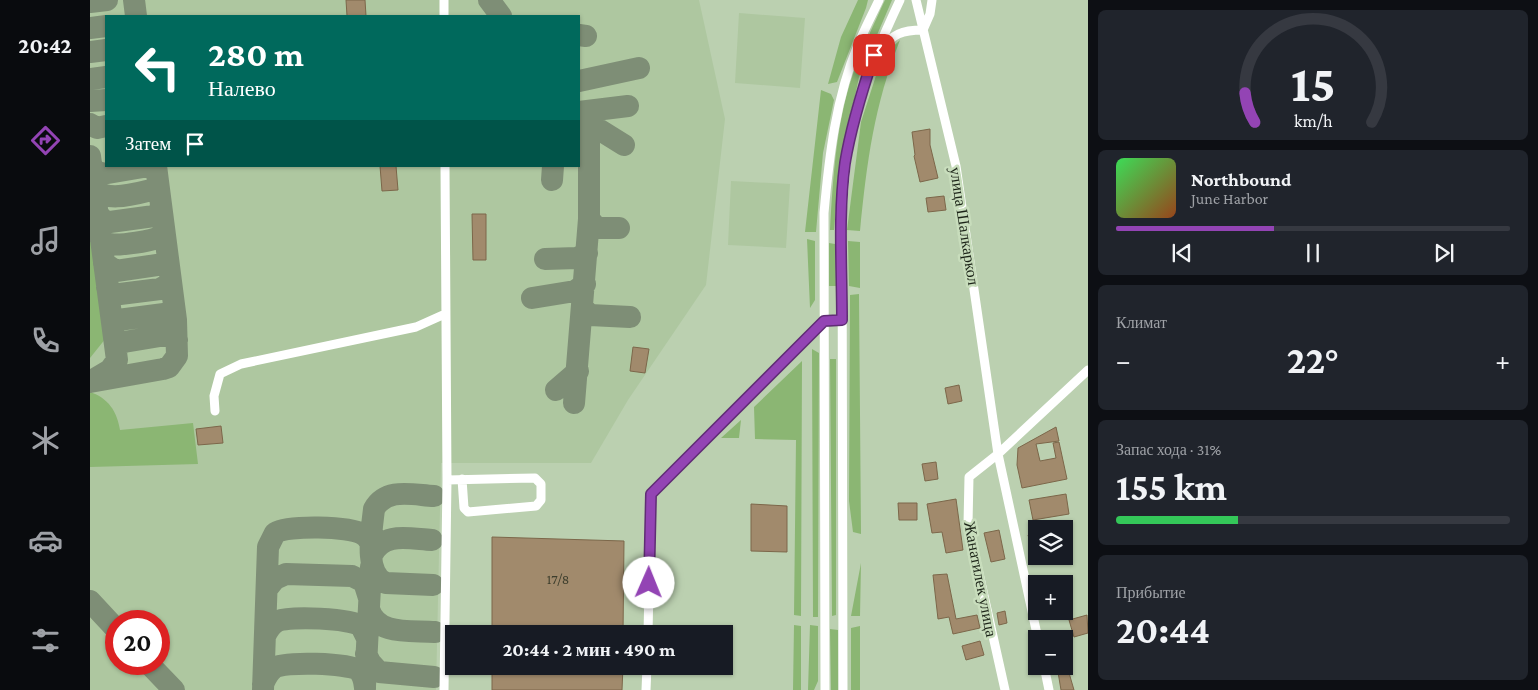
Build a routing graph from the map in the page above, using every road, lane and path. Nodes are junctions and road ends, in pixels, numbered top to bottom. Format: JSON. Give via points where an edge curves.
{"nodes":[{"id":1,"x":444,"y":0,"type":"edge"},
{"id":2,"x":875,"y":0,"type":"edge"},
{"id":3,"x":879,"y":0,"type":"edge"},
{"id":4,"x":900,"y":0,"type":"edge"},
{"id":5,"x":916,"y":0,"type":"edge"},
{"id":6,"x":932,"y":0,"type":"edge"},
{"id":7,"x":444,"y":15,"type":"edge"},
{"id":8,"x":870,"y":20,"type":"junction"},
{"id":9,"x":923,"y":30,"type":"junction"},
{"id":10,"x":874,"y":55,"type":"junction"},
{"id":11,"x":445,"y":167,"type":"edge"},
{"id":12,"x":445,"y":314,"type":"junction"},
{"id":13,"x":842,"y":320,"type":"junction"},
{"id":14,"x":824,"y":321,"type":"junction"},
{"id":15,"x":1088,"y":370,"type":"edge"},
{"id":16,"x":215,"y":411,"type":"dead end"},
{"id":17,"x":998,"y":454,"type":"junction"},
{"id":18,"x":462,"y":479,"type":"junction"},
{"id":19,"x":447,"y":480,"type":"junction"},
{"id":20,"x":648,"y":625,"type":"edge"},
{"id":21,"x":1036,"y":630,"type":"edge"},
{"id":22,"x":647,"y":675,"type":"edge"},
{"id":23,"x":1046,"y":675,"type":"edge"},
{"id":24,"x":444,"y":690,"type":"edge"},
{"id":25,"x":646,"y":690,"type":"edge"},
{"id":26,"x":825,"y":690,"type":"edge"},
{"id":27,"x":843,"y":690,"type":"edge"},
{"id":28,"x":1005,"y":690,"type":"edge"},
{"id":29,"x":1049,"y":690,"type":"edge"}],
"edges":[{"from":1,"to":7,"type":"street"},
{"from":2,"to":8,"type":"street"},
{"from":3,"to":8,"type":"street"},
{"from":4,"to":10,"type":"street"},
{"from":5,"to":9,"type":"street","name":"улица Шалкаркол"},
{"from":6,"to":9,"type":"street"},
{"from":8,"to":14,"type":"street","via":[[857,46],[840,100],[828,161],[824,213]]},
{"from":9,"to":10,"type":"street","via":[[906,30],[890,38]]},
{"from":9,"to":17,"type":"street","name":"улица Шалкаркол","via":[[956,166]]},
{"from":10,"to":13,"type":"street","via":[[857,105],[846,163],[842,213]]},
{"from":11,"to":12,"type":"street"},
{"from":12,"to":16,"type":"street","via":[[416,327],[241,364],[220,374],[214,396]]},
{"from":12,"to":19,"type":"street"},
{"from":13,"to":14,"type":"street"},
{"from":13,"to":27,"type":"street"},
{"from":14,"to":20,"type":"street","via":[[651,494]]},
{"from":14,"to":26,"type":"street"},
{"from":15,"to":17,"type":"street","name":"Жанатилек улица"},
{"from":17,"to":21,"type":"street","name":"улица Шалкаркол"},
{"from":17,"to":28,"type":"street","name":"Жанатилек улица","via":[[969,477],[968,524]]},
{"from":18,"to":18,"type":"street","via":[[535,478],[540,484],[541,500],[536,506],[468,512],[464,508]]},
{"from":18,"to":19,"type":"street"},
{"from":19,"to":24,"type":"street"},
{"from":22,"to":25,"type":"street"},
{"from":23,"to":29,"type":"street"}]}
